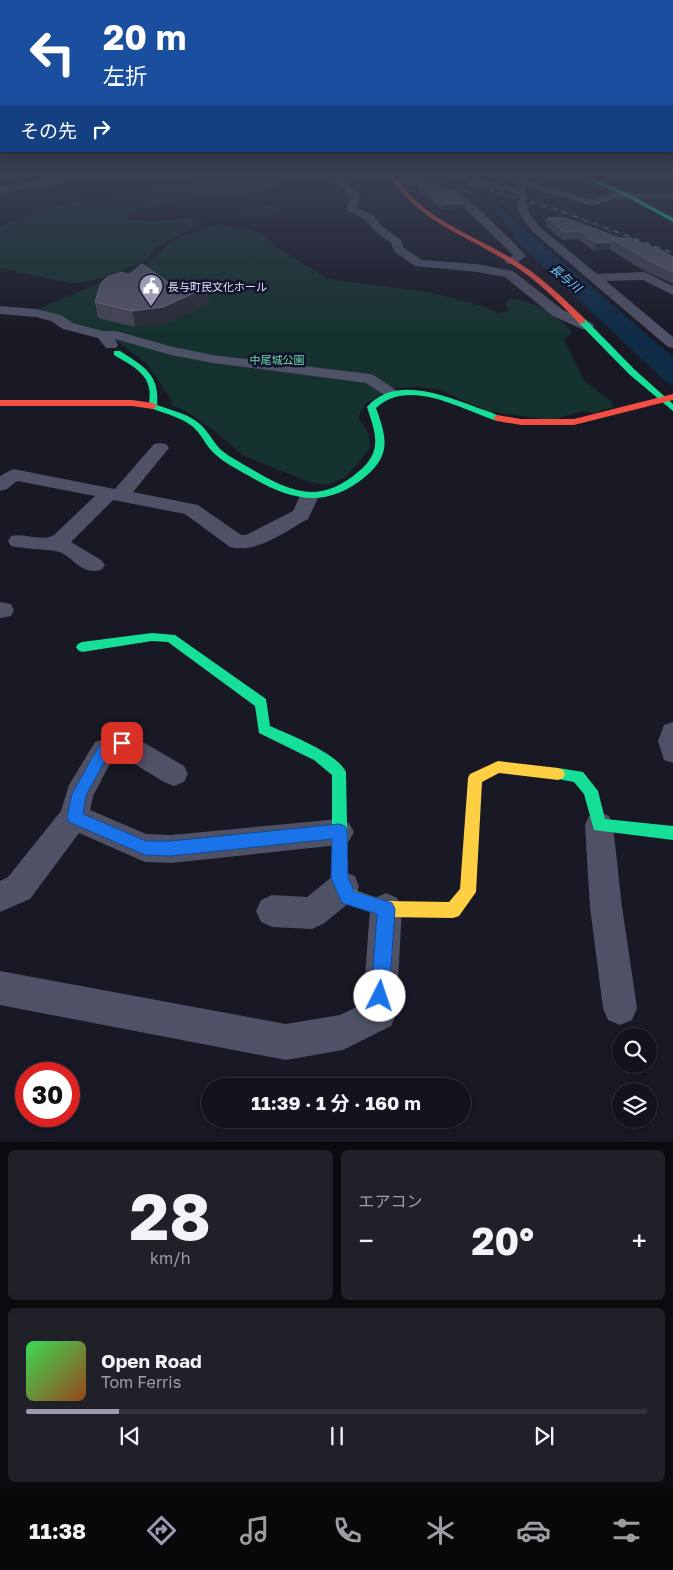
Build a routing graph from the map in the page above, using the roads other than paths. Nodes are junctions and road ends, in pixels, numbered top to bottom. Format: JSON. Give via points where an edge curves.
{"nodes":[{"id":1,"x":378,"y":228,"type":"edge"},
{"id":2,"x":449,"y":228,"type":"edge"},
{"id":3,"x":492,"y":228,"type":"edge"},
{"id":4,"x":535,"y":228,"type":"edge"},
{"id":5,"x":586,"y":228,"type":"edge"},
{"id":6,"x":512,"y":262,"type":"junction"},
{"id":7,"x":673,"y":264,"type":"edge"},
{"id":8,"x":594,"y":278,"type":"junction"},
{"id":9,"x":671,"y":288,"type":"edge"},
{"id":10,"x":0,"y":310,"type":"edge"},
{"id":11,"x":587,"y":326,"type":"junction"},
{"id":12,"x":103,"y":335,"type":"junction"},
{"id":13,"x":673,"y":344,"type":"edge"},
{"id":14,"x":117,"y":353,"type":"joint"},
{"id":15,"x":392,"y":393,"type":"junction"},
{"id":16,"x":668,"y":398,"type":"edge"},
{"id":17,"x":0,"y":403,"type":"edge"},
{"id":18,"x":153,"y":406,"type":"junction"},
{"id":19,"x":673,"y":408,"type":"edge"},
{"id":20,"x":160,"y":448,"type":"dead end"},
{"id":21,"x":0,"y":486,"type":"edge"},
{"id":22,"x":115,"y":494,"type":"junction"},
{"id":23,"x":308,"y":498,"type":"junction"},
{"id":24,"x":18,"y":541,"type":"dead end"},
{"id":25,"x":58,"y":542,"type":"junction"},
{"id":26,"x":94,"y":565,"type":"dead end"},
{"id":27,"x":82,"y":647,"type":"dead end"},
{"id":28,"x":673,"y":734,"type":"edge"},
{"id":29,"x":673,"y":752,"type":"edge"},
{"id":30,"x":174,"y":774,"type":"dead end"},
{"id":31,"x":74,"y":817,"type":"junction"},
{"id":32,"x":598,"y":825,"type":"junction"},
{"id":33,"x":339,"y":832,"type":"junction"},
{"id":34,"x":673,"y":833,"type":"edge"},
{"id":35,"x":344,"y":886,"type":"junction"},
{"id":36,"x":0,"y":897,"type":"edge"},
{"id":37,"x":386,"y":909,"type":"junction"},
{"id":38,"x":272,"y":911,"type":"dead end"},
{"id":39,"x":0,"y":988,"type":"edge"},
{"id":40,"x":620,"y":1008,"type":"dead end"}],
"edges":[{"from":1,"to":11,"type":"street","via":[[396,241],[398,250],[419,263],[509,274],[558,313]]},
{"from":2,"to":6,"type":"street"},
{"from":3,"to":6,"type":"street","via":[[520,256]]},
{"from":4,"to":8,"type":"street"},
{"from":5,"to":7,"type":"street","via":[[658,255]]},
{"from":6,"to":11,"type":"street","via":[[547,287]]},
{"from":8,"to":9,"type":"street","via":[[645,276]]},
{"from":8,"to":13,"type":"street"},
{"from":10,"to":12,"type":"street","via":[[56,318],[68,326]]},
{"from":11,"to":16,"type":"street"},
{"from":12,"to":14,"type":"street"},
{"from":12,"to":15,"type":"street","via":[[116,335],[213,359],[370,378]]},
{"from":14,"to":18,"type":"street","via":[[155,383]]},
{"from":15,"to":16,"type":"street","via":[[417,392],[506,420],[534,422],[573,422]]},
{"from":15,"to":23,"type":"street","via":[[376,399],[371,407],[382,437],[382,452],[372,468],[336,491]]},
{"from":16,"to":19,"type":"street"},
{"from":17,"to":18,"type":"street","via":[[132,402]]},
{"from":18,"to":23,"type":"street","via":[[196,424],[216,450],[232,462],[284,492]]},
{"from":20,"to":22,"type":"street"},
{"from":21,"to":22,"type":"street","via":[[13,475]]},
{"from":22,"to":23,"type":"street","via":[[191,509],[237,542],[249,542],[301,515]]},
{"from":22,"to":25,"type":"street"},
{"from":24,"to":25,"type":"street","via":[[52,546]]},
{"from":25,"to":26,"type":"street"},
{"from":27,"to":33,"type":"street","via":[[152,637],[171,638],[234,682],[261,704],[264,729],[319,756],[340,772]]},
{"from":28,"to":29,"type":"street"},
{"from":30,"to":31,"type":"street","via":[[122,743],[104,750],[79,794]]},
{"from":31,"to":33,"type":"street","via":[[145,848],[171,849]]},
{"from":31,"to":36,"type":"street","via":[[19,888]]},
{"from":32,"to":34,"type":"street"},
{"from":32,"to":37,"type":"street","via":[[591,791],[578,776],[498,767],[475,778],[468,892],[453,910]]},
{"from":32,"to":40,"type":"street"},
{"from":33,"to":35,"type":"street","via":[[340,878]]},
{"from":35,"to":37,"type":"street","via":[[348,897]]},
{"from":35,"to":38,"type":"street","via":[[312,913]]},
{"from":37,"to":39,"type":"street","via":[[379,1014],[343,1032],[286,1042]]}]}
